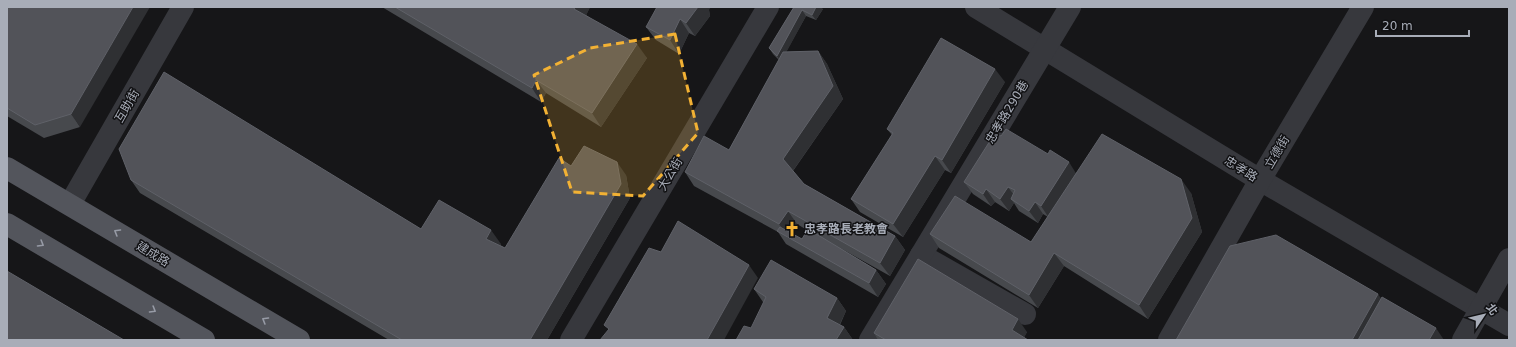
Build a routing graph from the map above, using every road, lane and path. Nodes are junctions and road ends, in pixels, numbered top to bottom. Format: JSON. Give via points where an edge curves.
{"nodes":[{"id":1,"x":183,"y":7,"type":"edge"},
{"id":2,"x":768,"y":7,"type":"edge"},
{"id":3,"x":976,"y":7,"type":"edge"},
{"id":4,"x":1070,"y":7,"type":"edge"},
{"id":5,"x":1363,"y":7,"type":"edge"},
{"id":6,"x":1046,"y":49,"type":"junction"},
{"id":7,"x":7,"y":168,"type":"edge"},
{"id":8,"x":1260,"y":180,"type":"junction"},
{"id":9,"x":70,"y":204,"type":"junction"},
{"id":10,"x":7,"y":224,"type":"edge"},
{"id":11,"x":921,"y":255,"type":"junction"},
{"id":12,"x":1509,"y":259,"type":"edge"},
{"id":13,"x":1481,"y":308,"type":"junction"},
{"id":14,"x":1025,"y":314,"type":"dead end"},
{"id":15,"x":1509,"y":324,"type":"edge"},
{"id":16,"x":204,"y":340,"type":"edge"},
{"id":17,"x":298,"y":340,"type":"edge"},
{"id":18,"x":571,"y":340,"type":"edge"},
{"id":19,"x":870,"y":340,"type":"edge"},
{"id":20,"x":1169,"y":340,"type":"edge"},
{"id":21,"x":1463,"y":340,"type":"edge"}],
"edges":[{"from":1,"to":9,"type":"street","name":"互助街"},
{"from":2,"to":18,"type":"street","name":"大公街"},
{"from":3,"to":6,"type":"street","name":"忠孝路"},
{"from":4,"to":6,"type":"street","name":"忠孝路290巷"},
{"from":5,"to":8,"type":"street","name":"立德街"},
{"from":6,"to":8,"type":"street","name":"忠孝路"},
{"from":6,"to":11,"type":"street","name":"忠孝路290巷"},
{"from":7,"to":9,"type":"main road","name":"建成路"},
{"from":8,"to":13,"type":"street","name":"忠孝路"},
{"from":8,"to":20,"type":"street","name":"立德街"},
{"from":17,"to":9,"type":"main road","name":"建成路","one_way":true},
{"from":10,"to":16,"type":"main road","one_way":true},
{"from":11,"to":14,"type":"street"},
{"from":11,"to":19,"type":"street","name":"忠孝路290巷"},
{"from":12,"to":13,"type":"street"},
{"from":13,"to":15,"type":"street","name":"忠孝路"},
{"from":13,"to":21,"type":"street"}]}
